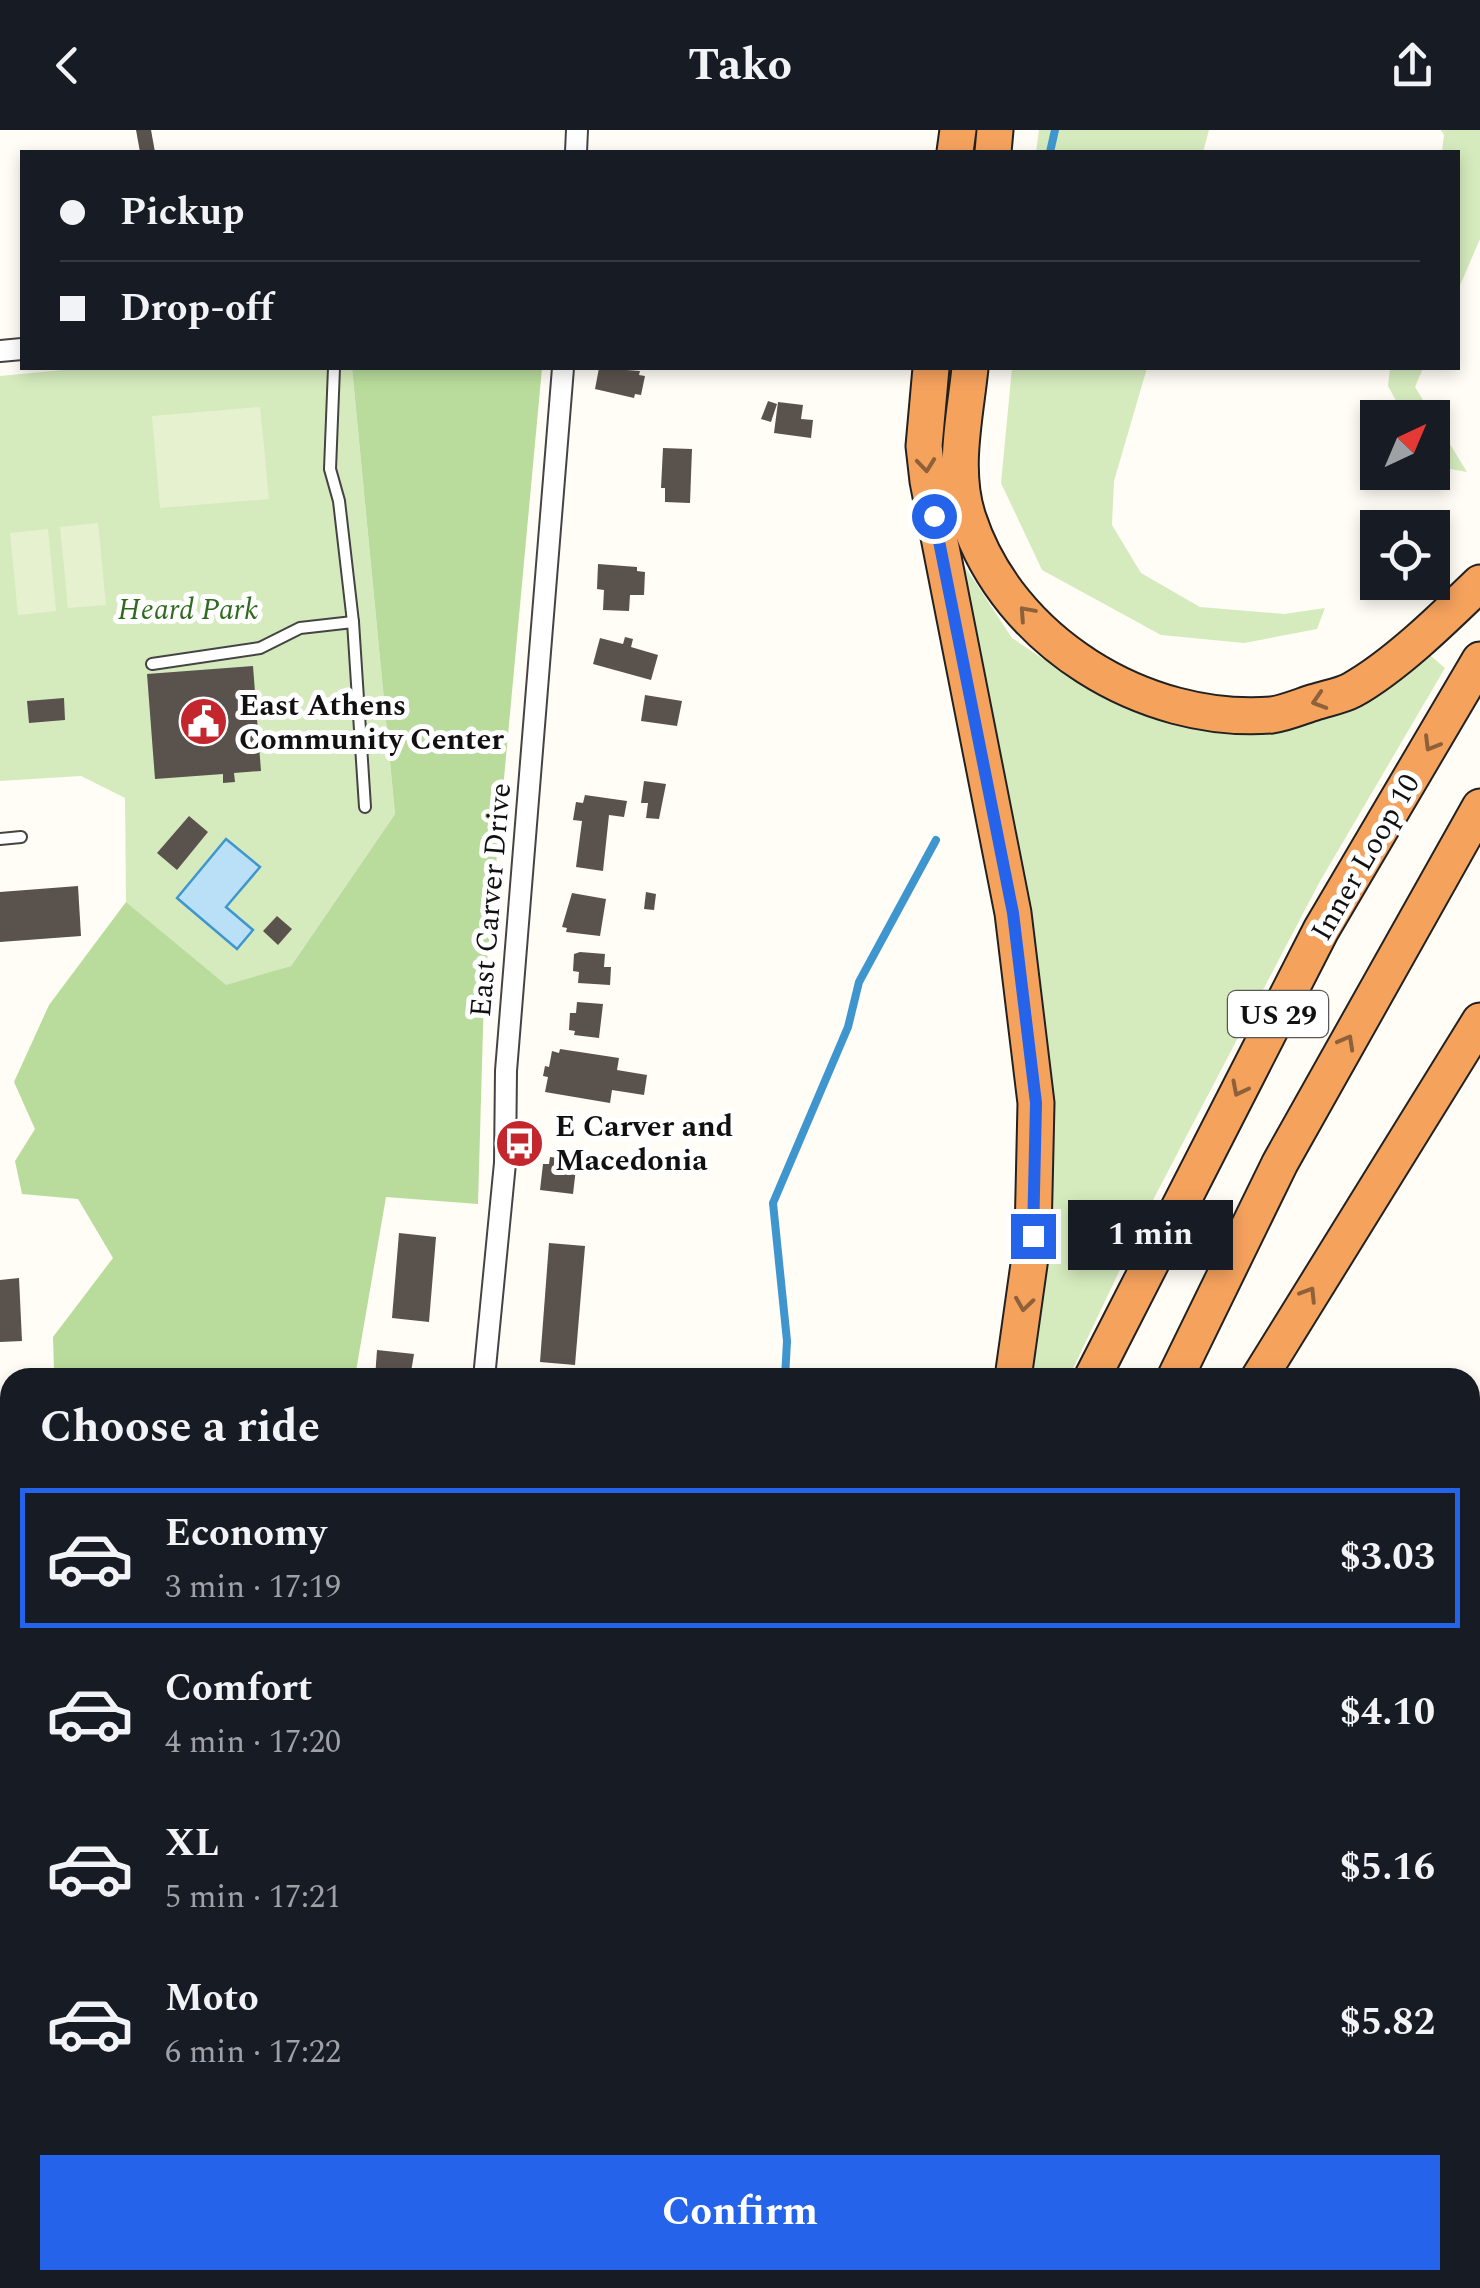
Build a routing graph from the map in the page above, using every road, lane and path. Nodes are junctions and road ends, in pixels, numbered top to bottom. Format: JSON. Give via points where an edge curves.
{"nodes":[{"id":1,"x":334,"y":370,"type":"edge"},
{"id":2,"x":563,"y":370,"type":"edge"},
{"id":3,"x":931,"y":370,"type":"edge"},
{"id":4,"x":970,"y":370,"type":"edge"},
{"id":5,"x":1480,"y":582,"type":"edge"},
{"id":6,"x":354,"y":622,"type":"junction"},
{"id":7,"x":1480,"y":660,"type":"edge"},
{"id":8,"x":152,"y":664,"type":"dead end"},
{"id":9,"x":366,"y":807,"type":"dead end"},
{"id":10,"x":1480,"y":807,"type":"edge"},
{"id":11,"x":21,"y":837,"type":"dead end"},
{"id":12,"x":0,"y":839,"type":"edge"},
{"id":13,"x":1480,"y":1021,"type":"edge"},
{"id":14,"x":485,"y":1368,"type":"edge"},
{"id":15,"x":1014,"y":1368,"type":"edge"},
{"id":16,"x":1097,"y":1368,"type":"edge"},
{"id":17,"x":1180,"y":1368,"type":"edge"},
{"id":18,"x":1264,"y":1368,"type":"edge"}],
"edges":[{"from":1,"to":6,"type":"lane","via":[[330,469]]},
{"from":2,"to":14,"type":"street","name":"East Carver Drive"},
{"from":3,"to":15,"type":"highway","one_way":true,"via":[[928,481],[1013,913],[1036,1103],[1033,1236]]},
{"from":5,"to":4,"type":"highway","one_way":true,"via":[[1431,630],[1350,691],[1274,715],[1188,710],[1107,682],[1050,640],[994,578],[968,517],[959,468]]},
{"from":6,"to":8,"type":"lane","via":[[300,628],[260,648]]},
{"from":6,"to":9,"type":"lane"},
{"from":7,"to":16,"type":"highway","name":"Inner Loop 10","number":"US 29","one_way":true,"via":[[1321,930]]},
{"from":17,"to":10,"type":"highway","number":"US 29","one_way":true,"via":[[1280,1162]]},
{"from":11,"to":12,"type":"lane"},
{"from":18,"to":13,"type":"highway","one_way":true}]}
